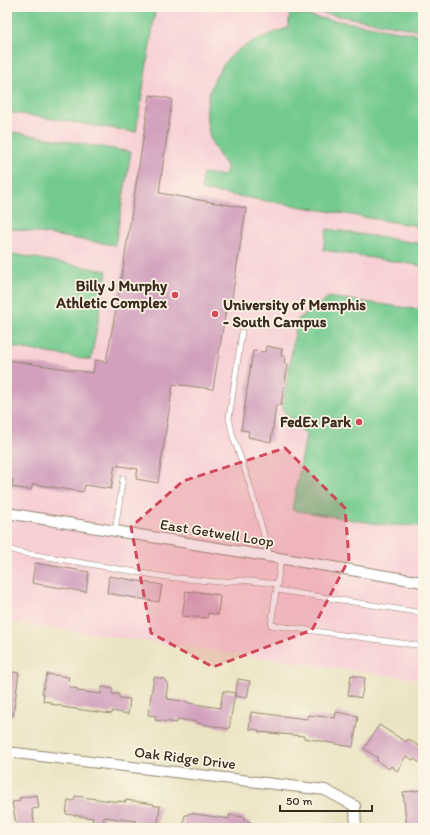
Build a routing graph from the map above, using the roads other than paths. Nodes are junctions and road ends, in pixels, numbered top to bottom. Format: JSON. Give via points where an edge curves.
{"nodes":[{"id":1,"x":242,"y":332,"type":"dead end"},
{"id":2,"x":123,"y":478,"type":"dead end"},
{"id":3,"x":8,"y":514,"type":"edge"},
{"id":4,"x":115,"y":531,"type":"junction"},
{"id":5,"x":7,"y":532,"type":"edge"},
{"id":6,"x":7,"y":545,"type":"edge"},
{"id":7,"x":270,"y":557,"type":"junction"},
{"id":8,"x":281,"y":558,"type":"junction"},
{"id":9,"x":423,"y":582,"type":"edge"},
{"id":10,"x":278,"y":584,"type":"junction"},
{"id":11,"x":277,"y":590,"type":"junction"},
{"id":12,"x":423,"y":613,"type":"edge"},
{"id":13,"x":423,"y":646,"type":"edge"},
{"id":14,"x":7,"y":752,"type":"edge"},
{"id":15,"x":356,"y":828,"type":"edge"}],
"edges":[{"from":1,"to":7,"type":"lane","via":[[229,418]]},
{"from":2,"to":4,"type":"lane"},
{"from":3,"to":4,"type":"street","name":"East Getwell Loop"},
{"from":3,"to":5,"type":"lane"},
{"from":4,"to":7,"type":"street","name":"East Getwell Loop"},
{"from":6,"to":10,"type":"lane","via":[[18,552],[166,577]]},
{"from":7,"to":8,"type":"street","name":"East Getwell Loop"},
{"from":8,"to":9,"type":"street","name":"East Getwell Loop"},
{"from":8,"to":10,"type":"lane"},
{"from":10,"to":11,"type":"lane"},
{"from":11,"to":12,"type":"lane"},
{"from":11,"to":13,"type":"lane","via":[[271,625]]},
{"from":14,"to":15,"type":"street","name":"Oak Ridge Drive","via":[[325,790],[356,806]]}]}
